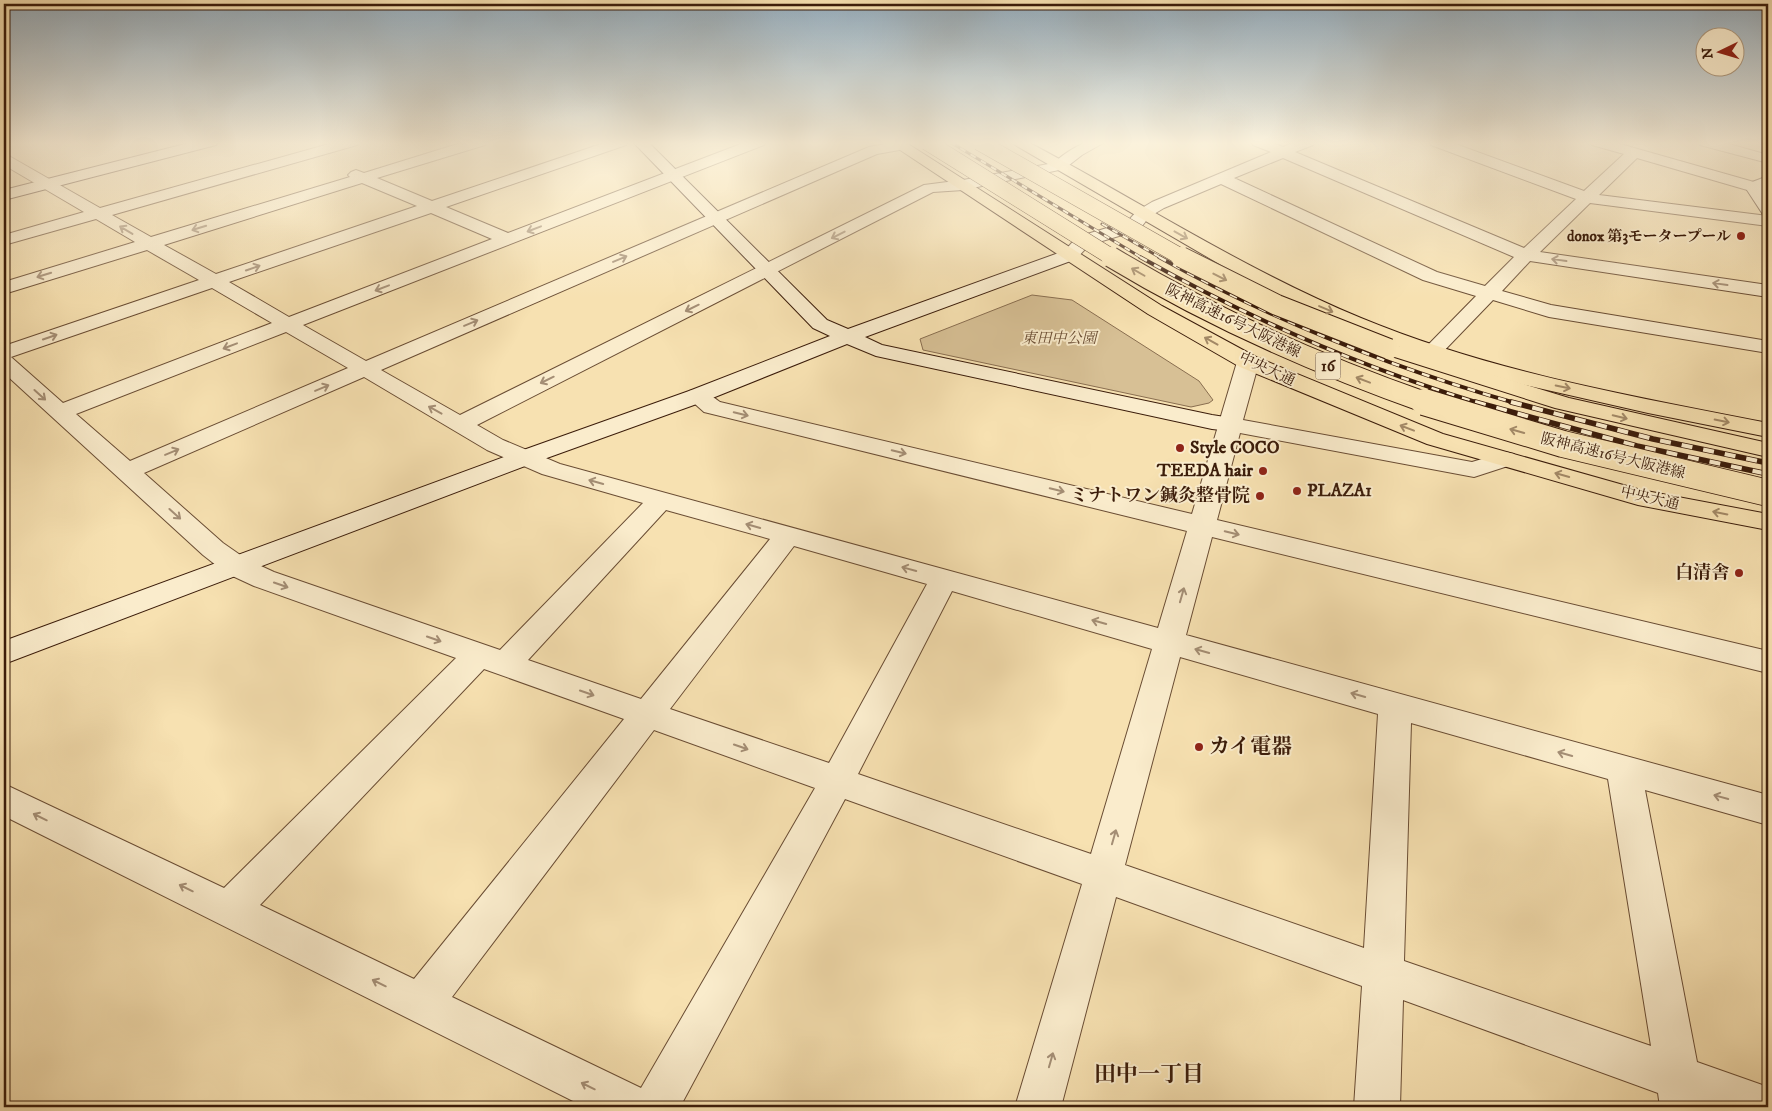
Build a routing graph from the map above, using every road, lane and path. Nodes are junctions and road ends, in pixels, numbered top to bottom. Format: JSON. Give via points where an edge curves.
{"nodes":[{"id":1,"x":65,"y":194,"type":"edge"},
{"id":2,"x":166,"y":194,"type":"edge"},
{"id":3,"x":311,"y":194,"type":"edge"},
{"id":4,"x":400,"y":194,"type":"edge"},
{"id":5,"x":469,"y":194,"type":"edge"},
{"id":6,"x":626,"y":194,"type":"edge"},
{"id":7,"x":690,"y":194,"type":"edge"},
{"id":8,"x":771,"y":194,"type":"edge"},
{"id":9,"x":918,"y":194,"type":"edge"},
{"id":10,"x":976,"y":194,"type":"edge"},
{"id":11,"x":1010,"y":194,"type":"edge"},
{"id":12,"x":1071,"y":194,"type":"edge"},
{"id":13,"x":1108,"y":194,"type":"edge"},
{"id":14,"x":1186,"y":194,"type":"edge"},
{"id":15,"x":1255,"y":194,"type":"edge"},
{"id":16,"x":1380,"y":194,"type":"edge"},
{"id":17,"x":1577,"y":194,"type":"edge"},
{"id":18,"x":1592,"y":194,"type":"edge"},
{"id":19,"x":1757,"y":194,"type":"edge"},
{"id":20,"x":1588,"y":198,"type":"junction"},
{"id":21,"x":430,"y":207,"type":"junction"},
{"id":22,"x":1768,"y":210,"type":"edge"},
{"id":23,"x":97,"y":213,"type":"junction"},
{"id":24,"x":1143,"y":214,"type":"junction"},
{"id":25,"x":714,"y":218,"type":"junction"},
{"id":26,"x":1768,"y":221,"type":"edge"},
{"id":27,"x":4,"y":240,"type":"edge"},
{"id":28,"x":506,"y":240,"type":"junction"},
{"id":29,"x":148,"y":243,"type":"junction"},
{"id":30,"x":1070,"y":255,"type":"junction"},
{"id":31,"x":1526,"y":255,"type":"junction"},
{"id":32,"x":766,"y":271,"type":"junction"},
{"id":33,"x":214,"y":282,"type":"junction"},
{"id":34,"x":4,"y":288,"type":"edge"},
{"id":35,"x":1768,"y":291,"type":"edge"},
{"id":36,"x":1488,"y":294,"type":"junction"},
{"id":37,"x":288,"y":324,"type":"junction"},
{"id":38,"x":848,"y":337,"type":"junction"},
{"id":39,"x":1768,"y":347,"type":"edge"},
{"id":40,"x":1432,"y":352,"type":"junction"},
{"id":41,"x":4,"y":353,"type":"edge"},
{"id":42,"x":4,"y":362,"type":"edge"},
{"id":43,"x":1248,"y":362,"type":"junction"},
{"id":44,"x":364,"y":370,"type":"junction"},
{"id":45,"x":697,"y":396,"type":"junction"},
{"id":46,"x":60,"y":412,"type":"junction"},
{"id":47,"x":460,"y":424,"type":"junction"},
{"id":48,"x":1230,"y":424,"type":"junction"},
{"id":49,"x":1768,"y":430,"type":"edge"},
{"id":50,"x":1768,"y":450,"type":"edge"},
{"id":51,"x":524,"y":458,"type":"junction"},
{"id":52,"x":1505,"y":459,"type":"junction"},
{"id":53,"x":128,"y":471,"type":"junction"},
{"id":54,"x":1768,"y":493,"type":"edge"},
{"id":55,"x":661,"y":500,"type":"junction"},
{"id":56,"x":1768,"y":522,"type":"edge"},
{"id":57,"x":1201,"y":526,"type":"junction"},
{"id":58,"x":788,"y":536,"type":"junction"},
{"id":59,"x":236,"y":566,"type":"junction"},
{"id":60,"x":944,"y":579,"type":"junction"},
{"id":61,"x":1169,"y":642,"type":"junction"},
{"id":62,"x":4,"y":654,"type":"edge"},
{"id":63,"x":492,"y":659,"type":"junction"},
{"id":64,"x":1768,"y":662,"type":"edge"},
{"id":65,"x":1395,"y":706,"type":"junction"},
{"id":66,"x":648,"y":715,"type":"junction"},
{"id":67,"x":1624,"y":770,"type":"junction"},
{"id":68,"x":837,"y":781,"type":"junction"},
{"id":69,"x":4,"y":799,"type":"edge"},
{"id":70,"x":1768,"y":810,"type":"edge"},
{"id":71,"x":1104,"y":875,"type":"junction"},
{"id":72,"x":230,"y":909,"type":"junction"},
{"id":73,"x":1384,"y":974,"type":"junction"},
{"id":74,"x":421,"y":1003,"type":"junction"},
{"id":75,"x":1681,"y":1092,"type":"edge"},
{"id":76,"x":632,"y":1107,"type":"edge"},
{"id":77,"x":655,"y":1107,"type":"edge"},
{"id":78,"x":1038,"y":1107,"type":"edge"},
{"id":79,"x":1378,"y":1107,"type":"edge"},
{"id":80,"x":1761,"y":1107,"type":"edge"}],
"edges":[{"from":1,"to":23,"type":"street"},
{"from":2,"to":23,"type":"street"},
{"from":3,"to":29,"type":"street","one_way":true},
{"from":4,"to":21,"type":"street"},
{"from":5,"to":21,"type":"street"},
{"from":6,"to":28,"type":"street","one_way":true},
{"from":7,"to":25,"type":"street"},
{"from":8,"to":25,"type":"street"},
{"from":9,"to":32,"type":"street","one_way":true},
{"from":10,"to":30,"type":"main road","name":"中央大通"},
{"from":54,"to":11,"type":"main road","name":"阪神高速16号大阪港線","number":"16","one_way":true,"bridge":true,"via":[[1619,459],[1505,428],[1332,368],[1188,300]]},
{"from":12,"to":50,"type":"main road","name":"阪神高速16号大阪港線","number":"16","one_way":true,"bridge":true,"via":[[1205,269],[1338,330],[1428,362],[1563,403]]},
{"from":13,"to":24,"type":"main road"},
{"from":14,"to":24,"type":"street"},
{"from":15,"to":36,"type":"street","via":[[1430,276]]},
{"from":16,"to":31,"type":"street"},
{"from":17,"to":20,"type":"street"},
{"from":18,"to":20,"type":"street"},
{"from":19,"to":22,"type":"street"},
{"from":20,"to":26,"type":"street"},
{"from":20,"to":31,"type":"street"},
{"from":21,"to":28,"type":"street"},
{"from":33,"to":21,"type":"street","one_way":true},
{"from":23,"to":27,"type":"street"},
{"from":29,"to":23,"type":"street","one_way":true},
{"from":24,"to":30,"type":"street","via":[[1133,226],[1084,241]]},
{"from":24,"to":40,"type":"main road","one_way":true,"via":[[1300,298]]},
{"from":25,"to":32,"type":"street"},
{"from":44,"to":25,"type":"street","one_way":true},
{"from":28,"to":37,"type":"street","one_way":true},
{"from":29,"to":33,"type":"street"},
{"from":29,"to":34,"type":"street","one_way":true},
{"from":30,"to":38,"type":"street"},
{"from":43,"to":30,"type":"main road","name":"中央大通","one_way":true,"via":[[1155,310]]},
{"from":35,"to":31,"type":"street","one_way":true},
{"from":31,"to":36,"type":"street"},
{"from":32,"to":38,"type":"street","via":[[820,324]]},
{"from":32,"to":47,"type":"street","one_way":true},
{"from":33,"to":37,"type":"street"},
{"from":41,"to":33,"type":"street","one_way":true},
{"from":36,"to":39,"type":"street","via":[[1549,311]]},
{"from":36,"to":40,"type":"street"},
{"from":37,"to":44,"type":"street"},
{"from":37,"to":46,"type":"street","one_way":true},
{"from":38,"to":45,"type":"street"},
{"from":38,"to":48,"type":"street","via":[[876,350]]},
{"from":40,"to":49,"type":"main road","one_way":true,"via":[[1534,381]]},
{"from":42,"to":46,"type":"street","one_way":true},
{"from":43,"to":48,"type":"street"},
{"from":52,"to":43,"type":"main road","name":"中央大通","one_way":true,"via":[[1435,439]]},
{"from":47,"to":44,"type":"street","one_way":true},
{"from":53,"to":44,"type":"street","one_way":true},
{"from":45,"to":51,"type":"street"},
{"from":45,"to":57,"type":"street","one_way":true,"via":[[712,407]]},
{"from":46,"to":53,"type":"street"},
{"from":47,"to":51,"type":"street"},
{"from":48,"to":52,"type":"street","via":[[1474,470]]},
{"from":48,"to":57,"type":"street"},
{"from":55,"to":51,"type":"street","one_way":true,"via":[[551,469]]},
{"from":51,"to":59,"type":"street"},
{"from":56,"to":52,"type":"main road","name":"中央大通","one_way":true,"via":[[1638,497]]},
{"from":53,"to":59,"type":"street","one_way":true,"via":[[212,549]]},
{"from":58,"to":55,"type":"street","one_way":true},
{"from":55,"to":63,"type":"street"},
{"from":61,"to":57,"type":"street","one_way":true},
{"from":57,"to":64,"type":"street","one_way":true},
{"from":60,"to":58,"type":"street","one_way":true},
{"from":58,"to":66,"type":"street"},
{"from":59,"to":62,"type":"street"},
{"from":59,"to":63,"type":"street","one_way":true,"via":[[264,579]]},
{"from":61,"to":60,"type":"street","one_way":true},
{"from":60,"to":68,"type":"street"},
{"from":65,"to":61,"type":"street","one_way":true},
{"from":71,"to":61,"type":"street","one_way":true},
{"from":63,"to":66,"type":"street","one_way":true},
{"from":63,"to":72,"type":"street"},
{"from":67,"to":65,"type":"street","one_way":true},
{"from":65,"to":73,"type":"street"},
{"from":66,"to":68,"type":"street","one_way":true},
{"from":66,"to":74,"type":"street"},
{"from":70,"to":67,"type":"street","one_way":true},
{"from":67,"to":75,"type":"street"},
{"from":68,"to":71,"type":"street"},
{"from":68,"to":77,"type":"street"},
{"from":72,"to":69,"type":"street","one_way":true},
{"from":71,"to":73,"type":"street"},
{"from":78,"to":71,"type":"street","one_way":true},
{"from":74,"to":72,"type":"street","one_way":true},
{"from":73,"to":75,"type":"street"},
{"from":73,"to":79,"type":"street"},
{"from":76,"to":74,"type":"street","one_way":true},
{"from":75,"to":80,"type":"street"}]}
